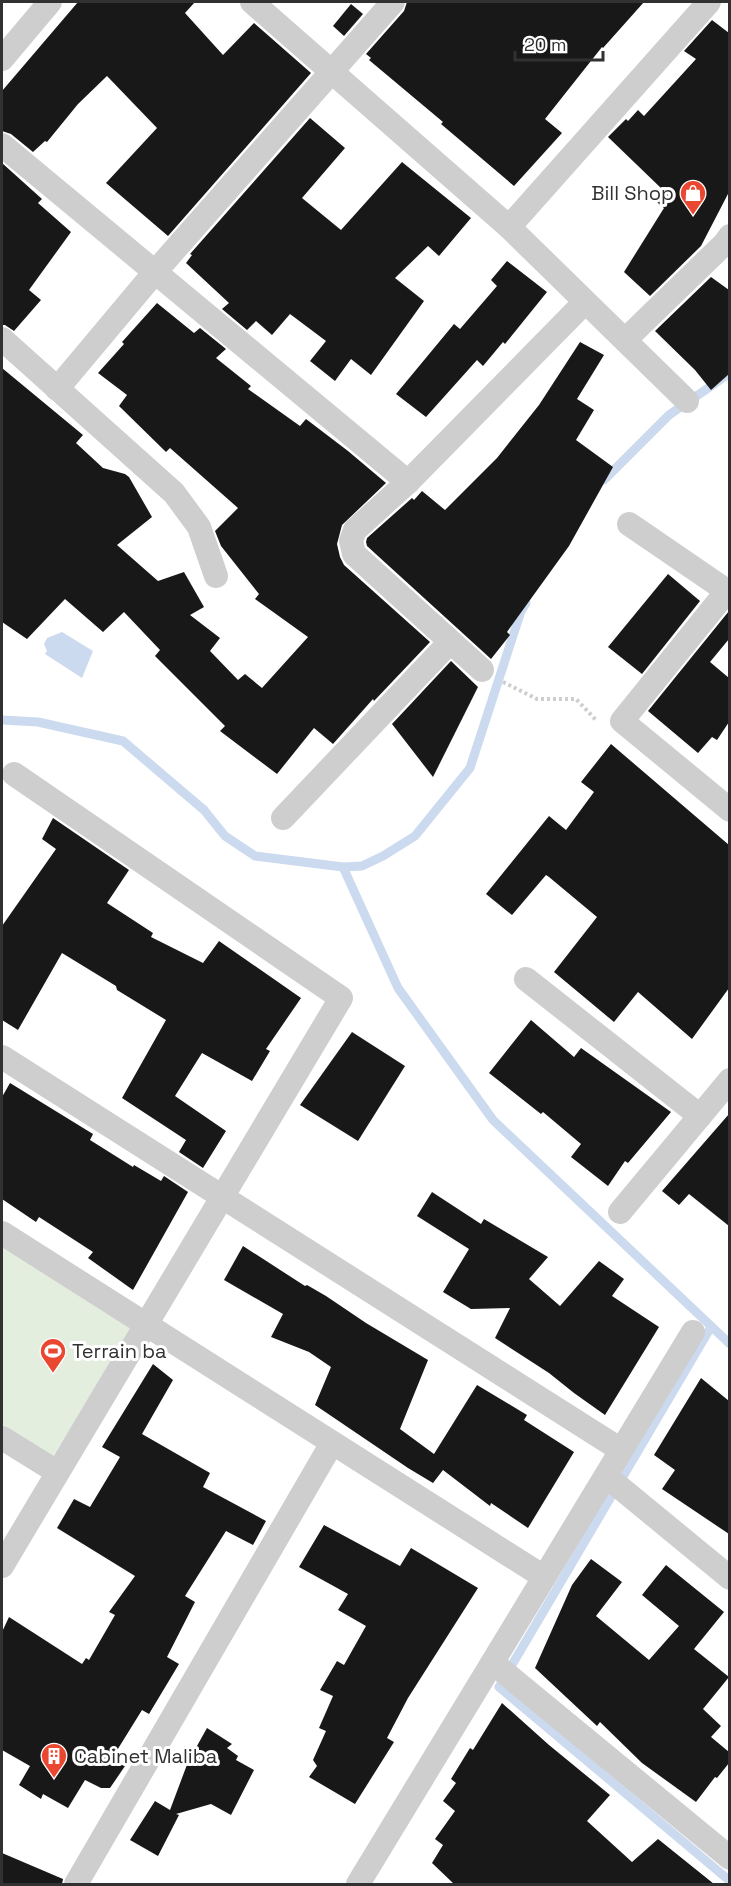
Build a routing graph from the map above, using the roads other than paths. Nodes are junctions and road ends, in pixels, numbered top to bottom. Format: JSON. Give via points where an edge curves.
{"nodes":[{"id":1,"x":50,"y":2,"type":"edge"},
{"id":2,"x":252,"y":2,"type":"edge"},
{"id":3,"x":393,"y":2,"type":"edge"},
{"id":4,"x":709,"y":2,"type":"edge"},
{"id":5,"x":2,"y":59,"type":"edge"},
{"id":6,"x":332,"y":70,"type":"junction"},
{"id":7,"x":2,"y":145,"type":"edge"},
{"id":8,"x":509,"y":227,"type":"junction"},
{"id":9,"x":729,"y":236,"type":"edge"},
{"id":10,"x":155,"y":272,"type":"junction"},
{"id":11,"x":585,"y":302,"type":"junction"},
{"id":12,"x":2,"y":339,"type":"edge"},
{"id":13,"x":625,"y":340,"type":"junction"},
{"id":14,"x":57,"y":389,"type":"junction"},
{"id":15,"x":687,"y":401,"type":"dead end"},
{"id":16,"x":408,"y":482,"type":"junction"},
{"id":17,"x":629,"y":524,"type":"dead end"},
{"id":18,"x":216,"y":576,"type":"dead end"},
{"id":19,"x":728,"y":592,"type":"edge"},
{"id":20,"x":450,"y":642,"type":"junction"},
{"id":21,"x":489,"y":674,"type":"road end"},
{"id":22,"x":14,"y":774,"type":"dead end"},
{"id":23,"x":729,"y":810,"type":"edge"},
{"id":24,"x":283,"y":818,"type":"dead end"},
{"id":25,"x":526,"y":979,"type":"dead end"},
{"id":26,"x":2,"y":1057,"type":"edge"},
{"id":27,"x":729,"y":1080,"type":"edge"},
{"id":28,"x":700,"y":1116,"type":"junction"},
{"id":29,"x":221,"y":1196,"type":"junction"},
{"id":30,"x":620,"y":1212,"type":"dead end"},
{"id":31,"x":2,"y":1233,"type":"edge"},
{"id":32,"x":146,"y":1325,"type":"junction"},
{"id":33,"x":693,"y":1332,"type":"dead end"},
{"id":34,"x":2,"y":1438,"type":"edge"},
{"id":35,"x":332,"y":1443,"type":"junction"},
{"id":36,"x":621,"y":1450,"type":"junction"},
{"id":37,"x":57,"y":1472,"type":"junction"},
{"id":38,"x":606,"y":1476,"type":"junction"},
{"id":39,"x":2,"y":1566,"type":"edge"},
{"id":40,"x":544,"y":1577,"type":"junction"},
{"id":41,"x":729,"y":1578,"type":"edge"},
{"id":42,"x":493,"y":1663,"type":"junction"},
{"id":43,"x":729,"y":1858,"type":"edge"},
{"id":44,"x":76,"y":1884,"type":"edge"},
{"id":45,"x":358,"y":1884,"type":"edge"}],
"edges":[{"from":1,"to":5,"type":"street"},
{"from":2,"to":6,"type":"street"},
{"from":3,"to":6,"type":"street"},
{"from":4,"to":8,"type":"street"},
{"from":6,"to":8,"type":"street"},
{"from":6,"to":10,"type":"street"},
{"from":7,"to":10,"type":"street"},
{"from":8,"to":11,"type":"street"},
{"from":9,"to":13,"type":"street"},
{"from":10,"to":14,"type":"street"},
{"from":10,"to":16,"type":"street"},
{"from":11,"to":13,"type":"street"},
{"from":11,"to":16,"type":"street"},
{"from":12,"to":14,"type":"street"},
{"from":13,"to":15,"type":"street"},
{"from":14,"to":18,"type":"street","via":[[174,493],[199,527]]},
{"from":16,"to":20,"type":"street","via":[[355,530],[351,541],[354,554]]},
{"from":17,"to":19,"type":"street"},
{"from":19,"to":23,"type":"street","via":[[622,721]]},
{"from":20,"to":21,"type":"street"},
{"from":20,"to":24,"type":"street"},
{"from":22,"to":29,"type":"street","via":[[341,998]]},
{"from":25,"to":28,"type":"street"},
{"from":26,"to":29,"type":"street"},
{"from":27,"to":28,"type":"street"},
{"from":28,"to":30,"type":"street"},
{"from":29,"to":32,"type":"street"},
{"from":29,"to":36,"type":"street"},
{"from":31,"to":32,"type":"street"},
{"from":32,"to":35,"type":"street"},
{"from":32,"to":37,"type":"street"},
{"from":33,"to":36,"type":"street"},
{"from":34,"to":37,"type":"street"},
{"from":35,"to":40,"type":"street"},
{"from":35,"to":44,"type":"street"},
{"from":36,"to":38,"type":"street"},
{"from":37,"to":39,"type":"street"},
{"from":38,"to":40,"type":"street"},
{"from":38,"to":41,"type":"street"},
{"from":40,"to":42,"type":"street"},
{"from":42,"to":43,"type":"street"},
{"from":42,"to":45,"type":"street"}]}
